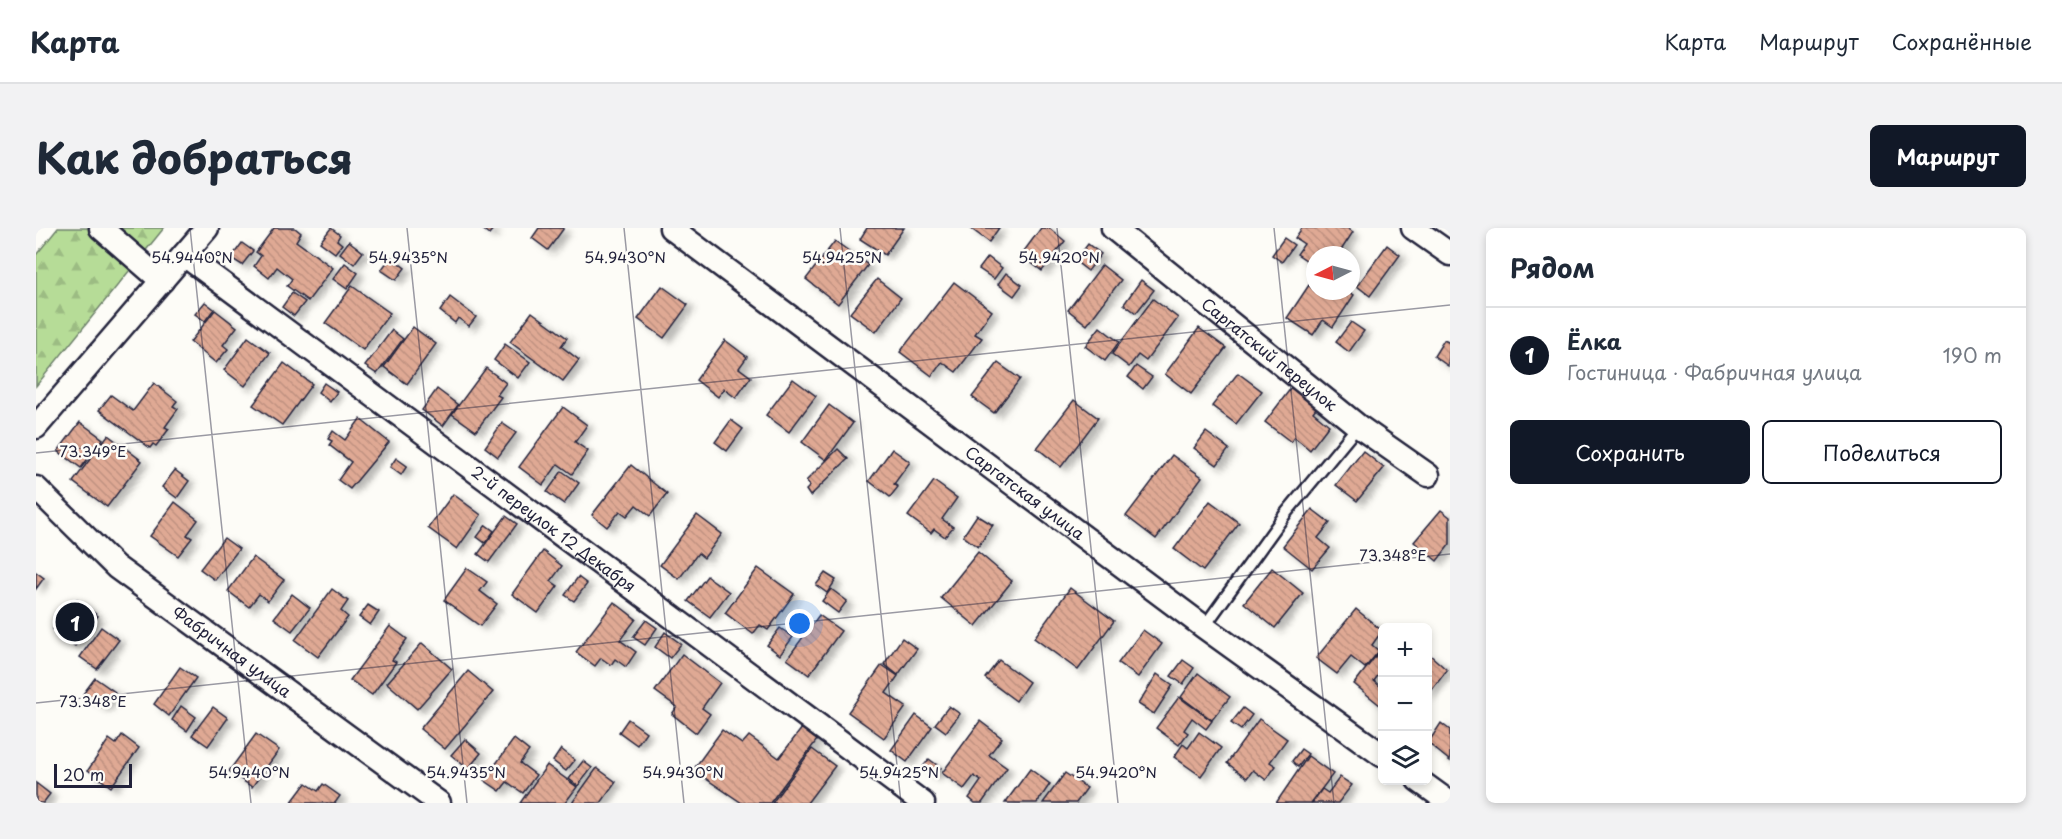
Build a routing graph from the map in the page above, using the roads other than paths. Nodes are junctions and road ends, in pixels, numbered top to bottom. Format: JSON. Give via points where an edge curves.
{"nodes":[{"id":1,"x":101,"y":228,"type":"edge"},
{"id":2,"x":207,"y":228,"type":"edge"},
{"id":3,"x":671,"y":228,"type":"edge"},
{"id":4,"x":1113,"y":228,"type":"edge"},
{"id":5,"x":1413,"y":228,"type":"edge"},
{"id":6,"x":1450,"y":254,"type":"edge"},
{"id":7,"x":184,"y":255,"type":"junction"},
{"id":8,"x":162,"y":281,"type":"junction"},
{"id":9,"x":40,"y":415,"type":"edge"},
{"id":10,"x":1358,"y":426,"type":"junction"},
{"id":11,"x":1428,"y":475,"type":"dead end"},
{"id":12,"x":36,"y":488,"type":"edge"},
{"id":13,"x":1204,"y":627,"type":"junction"},
{"id":14,"x":1378,"y":751,"type":"edge"},
{"id":15,"x":1425,"y":785,"type":"edge"},
{"id":16,"x":439,"y":803,"type":"edge"},
{"id":17,"x":923,"y":803,"type":"edge"},
{"id":18,"x":1450,"y":803,"type":"edge"}],
"edges":[{"from":1,"to":8,"type":"street"},
{"from":2,"to":7,"type":"street"},
{"from":3,"to":13,"type":"street","name":"Саргатская улица"},
{"from":4,"to":10,"type":"street","name":"Саргатский переулок"},
{"from":5,"to":6,"type":"street"},
{"from":7,"to":8,"type":"street"},
{"from":7,"to":17,"type":"street","name":"2-й переулок 12 Декабря"},
{"from":8,"to":9,"type":"street"},
{"from":10,"to":11,"type":"street","name":"Саргатский переулок"},
{"from":10,"to":13,"type":"lane","via":[[1286,513]]},
{"from":12,"to":16,"type":"street","name":"Фабричная улица","via":[[116,567]]},
{"from":13,"to":14,"type":"street","name":"Саргатская улица"},
{"from":15,"to":18,"type":"street"}]}
